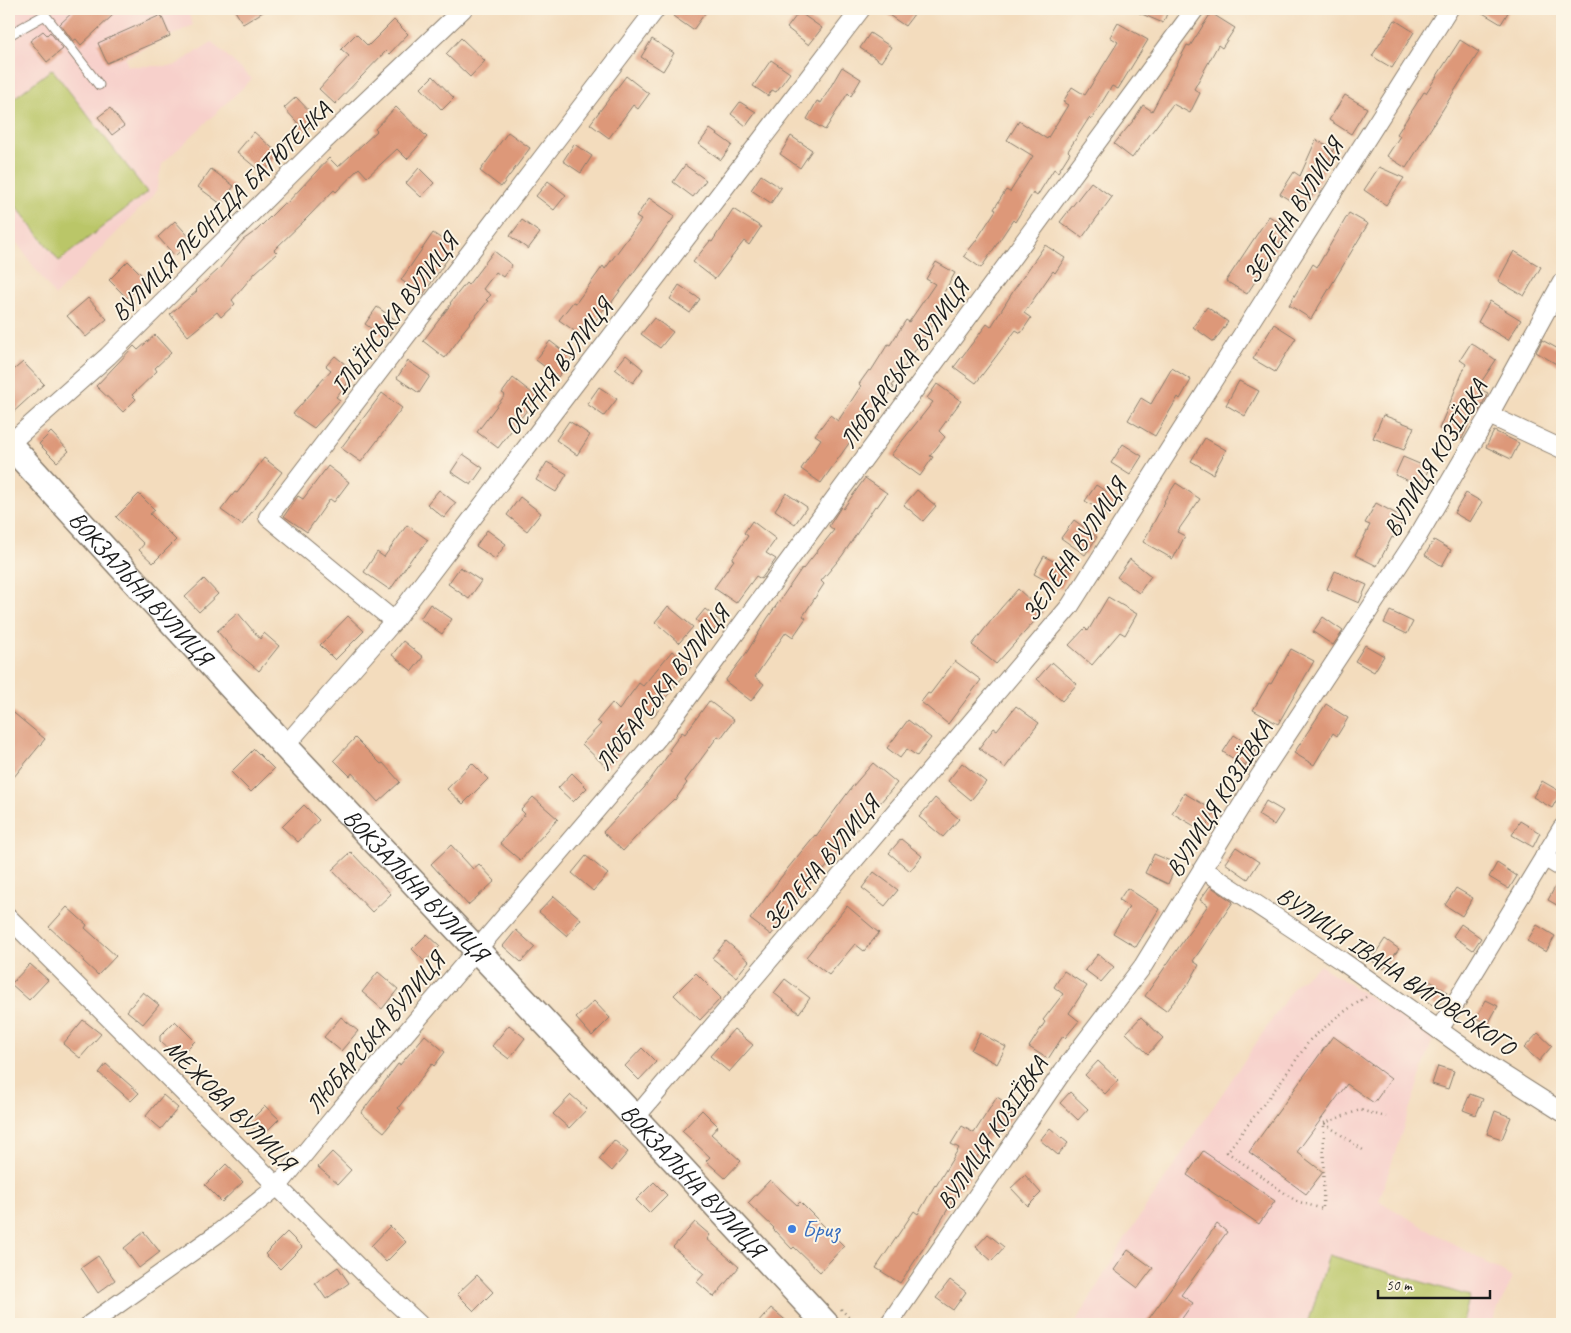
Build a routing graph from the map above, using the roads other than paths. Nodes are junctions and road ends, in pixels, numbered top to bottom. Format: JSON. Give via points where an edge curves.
{"nodes":[{"id":1,"x":463,"y":9,"type":"edge"},
{"id":2,"x":656,"y":9,"type":"edge"},
{"id":3,"x":861,"y":9,"type":"edge"},
{"id":4,"x":1195,"y":9,"type":"edge"},
{"id":5,"x":1449,"y":9,"type":"edge"},
{"id":6,"x":9,"y":35,"type":"edge"},
{"id":7,"x":99,"y":86,"type":"dead end"},
{"id":8,"x":1562,"y":282,"type":"edge"},
{"id":9,"x":1489,"y":415,"type":"junction"},
{"id":10,"x":9,"y":444,"type":"edge"},
{"id":11,"x":1562,"y":449,"type":"edge"},
{"id":12,"x":394,"y":621,"type":"junction"},
{"id":13,"x":285,"y":746,"type":"junction"},
{"id":14,"x":1562,"y":828,"type":"edge"},
{"id":15,"x":1544,"y":857,"type":"junction"},
{"id":16,"x":1562,"y":868,"type":"edge"},
{"id":17,"x":1203,"y":869,"type":"junction"},
{"id":18,"x":9,"y":918,"type":"edge"},
{"id":19,"x":476,"y":950,"type":"junction"},
{"id":20,"x":1439,"y":1030,"type":"junction"},
{"id":21,"x":1562,"y":1112,"type":"edge"},
{"id":22,"x":635,"y":1118,"type":"junction"},
{"id":23,"x":278,"y":1186,"type":"junction"},
{"id":24,"x":90,"y":1324,"type":"edge"},
{"id":25,"x":419,"y":1324,"type":"edge"},
{"id":26,"x":826,"y":1324,"type":"edge"},
{"id":27,"x":888,"y":1324,"type":"edge"}],
"edges":[{"from":1,"to":10,"type":"street","name":"ВУЛИЦЯ ЛЕОНІДА БАТЮТЕНКА","via":[[320,145],[108,356]]},
{"from":2,"to":12,"type":"street","name":"ІЛЬЇНСЬКА ВУЛИЦЯ","via":[[268,517]]},
{"from":3,"to":12,"type":"street","name":"ОСІННЯ ВУЛИЦЯ"},
{"from":4,"to":19,"type":"street","name":"ЛЮБАРСЬКА ВУЛИЦЯ","via":[[662,733]]},
{"from":5,"to":22,"type":"street","name":"ЗЕЛЕНА ВУЛИЦЯ","via":[[1070,606]]},
{"from":6,"to":7,"type":"lane","via":[[44,15]]},
{"from":8,"to":9,"type":"street","name":"ВУЛИЦЯ КОЗІЇВКА"},
{"from":9,"to":11,"type":"street"},
{"from":9,"to":17,"type":"street","name":"ВУЛИЦЯ КОЗІЇВКА","via":[[1418,536],[1259,777]]},
{"from":10,"to":13,"type":"main road","name":"ВОКЗАЛЬНА ВУЛИЦЯ"},
{"from":12,"to":13,"type":"street","name":"ОСІННЯ ВУЛИЦЯ"},
{"from":13,"to":19,"type":"main road","name":"ВОКЗАЛЬНА ВУЛИЦЯ"},
{"from":14,"to":15,"type":"street"},
{"from":15,"to":16,"type":"street"},
{"from":15,"to":20,"type":"street"},
{"from":17,"to":20,"type":"street","name":"ВУЛИЦЯ ІВАНА ВИГОВСЬКОГО"},
{"from":17,"to":27,"type":"street","name":"ВУЛИЦЯ КОЗІЇВКА","via":[[1142,966],[1063,1071]]},
{"from":18,"to":23,"type":"street","name":"МЕЖОВА ВУЛИЦЯ"},
{"from":19,"to":22,"type":"main road","name":"ВОКЗАЛЬНА ВУЛИЦЯ"},
{"from":19,"to":23,"type":"street","name":"ЛЮБАРСЬКА ВУЛИЦЯ"},
{"from":20,"to":21,"type":"street","name":"ВУЛИЦЯ ІВАНА ВИГОВСЬКОГО"},
{"from":22,"to":26,"type":"main road","name":"ВОКЗАЛЬНА ВУЛИЦЯ"},
{"from":23,"to":24,"type":"street","name":"ЛЮБАРСЬКА ВУЛИЦЯ","via":[[217,1234]]},
{"from":23,"to":25,"type":"street","name":"МЕЖОВА ВУЛИЦЯ"}]}
